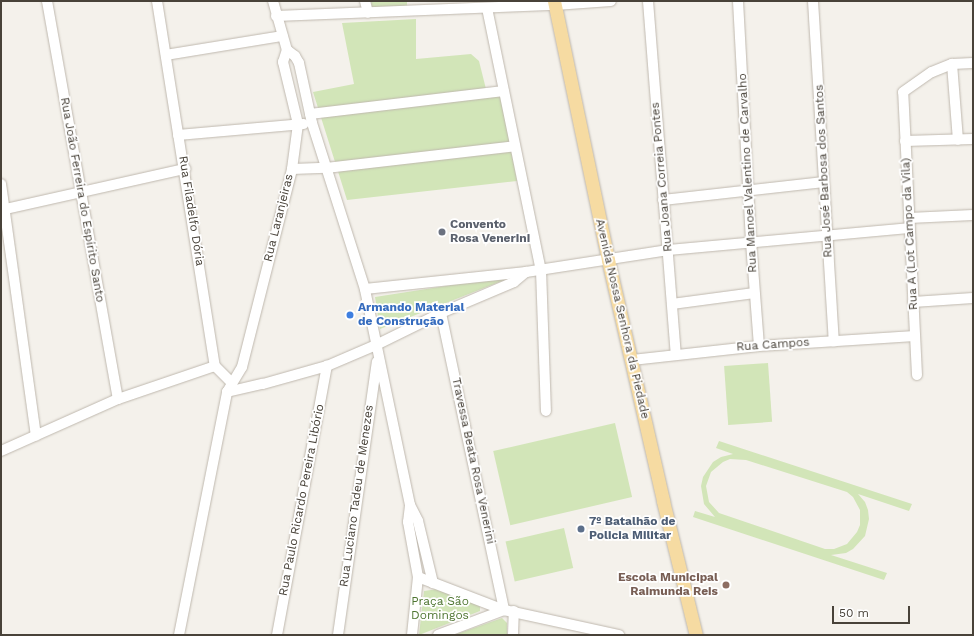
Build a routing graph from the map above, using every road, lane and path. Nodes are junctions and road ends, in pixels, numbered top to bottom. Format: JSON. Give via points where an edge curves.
{"nodes":[{"id":1,"x":47,"y":1,"type":"edge"},
{"id":2,"x":157,"y":1,"type":"edge"},
{"id":3,"x":273,"y":1,"type":"edge"},
{"id":4,"x":366,"y":1,"type":"edge"},
{"id":5,"x":611,"y":1,"type":"edge"},
{"id":6,"x":648,"y":1,"type":"edge"},
{"id":7,"x":738,"y":1,"type":"edge"},
{"id":8,"x":814,"y":1,"type":"edge"},
{"id":9,"x":554,"y":3,"type":"edge"},
{"id":10,"x":453,"y":4,"type":"edge"},
{"id":11,"x":487,"y":8,"type":"junction"},
{"id":12,"x":368,"y":13,"type":"junction"},
{"id":13,"x":276,"y":16,"type":"junction"},
{"id":14,"x":282,"y":36,"type":"junction"},
{"id":15,"x":286,"y":50,"type":"junction"},
{"id":16,"x":166,"y":55,"type":"junction"},
{"id":17,"x":973,"y":63,"type":"edge"},
{"id":18,"x":952,"y":64,"type":"junction"},
{"id":19,"x":504,"y":91,"type":"junction"},
{"id":20,"x":311,"y":119,"type":"junction"},
{"id":21,"x":298,"y":124,"type":"junction"},
{"id":22,"x":178,"y":135,"type":"junction"},
{"id":23,"x":973,"y":139,"type":"edge"},
{"id":24,"x":958,"y":140,"type":"junction"},
{"id":25,"x":905,"y":142,"type":"junction"},
{"id":26,"x":515,"y":146,"type":"junction"},
{"id":27,"x":326,"y":168,"type":"junction"},
{"id":28,"x":185,"y":169,"type":"junction"},
{"id":29,"x":292,"y":169,"type":"junction"},
{"id":30,"x":824,"y":182,"type":"junction"},
{"id":31,"x":1,"y":184,"type":"edge"},
{"id":32,"x":748,"y":190,"type":"junction"},
{"id":33,"x":81,"y":192,"type":"junction"},
{"id":34,"x":663,"y":200,"type":"junction"},
{"id":35,"x":3,"y":209,"type":"edge"},
{"id":36,"x":973,"y":215,"type":"edge"},
{"id":37,"x":909,"y":223,"type":"junction"},
{"id":38,"x":828,"y":236,"type":"junction"},
{"id":39,"x":751,"y":242,"type":"junction"},
{"id":40,"x":668,"y":250,"type":"junction"},
{"id":41,"x":608,"y":260,"type":"junction"},
{"id":42,"x":541,"y":270,"type":"junction"},
{"id":43,"x":526,"y":272,"type":"junction"},
{"id":44,"x":365,"y":289,"type":"junction"},
{"id":45,"x":754,"y":293,"type":"junction"},
{"id":46,"x":973,"y":298,"type":"edge"},
{"id":47,"x":913,"y":302,"type":"junction"},
{"id":48,"x":672,"y":304,"type":"junction"},
{"id":49,"x":441,"y":313,"type":"junction"},
{"id":50,"x":915,"y":336,"type":"junction"},
{"id":51,"x":834,"y":341,"type":"junction"},
{"id":52,"x":376,"y":345,"type":"junction"},
{"id":53,"x":759,"y":346,"type":"junction"},
{"id":54,"x":676,"y":354,"type":"junction"},
{"id":55,"x":378,"y":357,"type":"junction"},
{"id":56,"x":632,"y":360,"type":"junction"},
{"id":57,"x":215,"y":366,"type":"junction"},
{"id":58,"x":327,"y":366,"type":"junction"},
{"id":59,"x":917,"y":375,"type":"dead end"},
{"id":60,"x":229,"y":387,"type":"junction"},
{"id":61,"x":118,"y":400,"type":"junction"},
{"id":62,"x":546,"y":411,"type":"dead end"},
{"id":63,"x":36,"y":436,"type":"junction"},
{"id":64,"x":1,"y":451,"type":"edge"},
{"id":65,"x":410,"y":505,"type":"junction"},
{"id":66,"x":418,"y":577,"type":"junction"},
{"id":67,"x":433,"y":583,"type":"junction"},
{"id":68,"x":509,"y":610,"type":"junction"},
{"id":69,"x":599,"y":633,"type":"edge"},
{"id":70,"x":179,"y":635,"type":"edge"},
{"id":71,"x":277,"y":635,"type":"edge"},
{"id":72,"x":338,"y":635,"type":"edge"},
{"id":73,"x":412,"y":635,"type":"edge"},
{"id":74,"x":438,"y":635,"type":"edge"},
{"id":75,"x":513,"y":635,"type":"edge"},
{"id":76,"x":619,"y":635,"type":"edge"},
{"id":77,"x":696,"y":635,"type":"edge"}],
"edges":[{"from":1,"to":33,"type":"street","name":"Rua João Ferreira do Espírito Santo"},
{"from":2,"to":16,"type":"street","name":"Rua Filadelfo Dória"},
{"from":3,"to":13,"type":"street","name":"Rua Laranjeiras"},
{"from":4,"to":12,"type":"street"},
{"from":5,"to":9,"type":"street"},
{"from":6,"to":34,"type":"street","name":"Rua Joana Correia Pontes"},
{"from":7,"to":32,"type":"street","name":"Rua Manoel Valentino de Carvalho"},
{"from":8,"to":30,"type":"street","name":"Rua José Barbosa dos Santos"},
{"from":9,"to":11,"type":"street"},
{"from":9,"to":41,"type":"main road","name":"Avenida Nossa Senhora da Piedade"},
{"from":10,"to":11,"type":"street"},
{"from":10,"to":12,"type":"street"},
{"from":11,"to":19,"type":"street"},
{"from":12,"to":13,"type":"street"},
{"from":13,"to":14,"type":"street","name":"Rua Laranjeiras"},
{"from":14,"to":15,"type":"street","name":"Rua Laranjeiras"},
{"from":14,"to":16,"type":"street"},
{"from":15,"to":20,"type":"street","name":"Rua Laranjeiras","via":[[295,56],[299,63]]},
{"from":15,"to":21,"type":"street","name":"Rua Laranjeiras","via":[[284,62]]},
{"from":16,"to":22,"type":"street","name":"Rua Filadelfo Dória"},
{"from":17,"to":18,"type":"street"},
{"from":18,"to":24,"type":"street"},
{"from":18,"to":25,"type":"street","name":"Rua A (Lot Campo da Vila)","via":[[932,72],[903,92]]},
{"from":19,"to":20,"type":"street"},
{"from":19,"to":26,"type":"street"},
{"from":20,"to":21,"type":"street"},
{"from":20,"to":27,"type":"street","name":"Rua Laranjeiras"},
{"from":21,"to":22,"type":"street"},
{"from":21,"to":29,"type":"street","name":"Rua Laranjeiras"},
{"from":22,"to":28,"type":"street","name":"Rua Filadelfo Dória"},
{"from":23,"to":24,"type":"street"},
{"from":24,"to":25,"type":"street"},
{"from":25,"to":37,"type":"street","name":"Rua A (Lot Campo da Vila)"},
{"from":26,"to":27,"type":"street"},
{"from":26,"to":42,"type":"street"},
{"from":27,"to":29,"type":"street"},
{"from":27,"to":44,"type":"street","name":"Rua Laranjeiras"},
{"from":28,"to":33,"type":"street"},
{"from":28,"to":57,"type":"street","name":"Rua Filadelfo Dória"},
{"from":29,"to":60,"type":"street","name":"Rua Laranjeiras","via":[[242,367]]},
{"from":30,"to":32,"type":"street"},
{"from":30,"to":38,"type":"street","name":"Rua José Barbosa dos Santos"},
{"from":31,"to":35,"type":"street"},
{"from":32,"to":34,"type":"street"},
{"from":32,"to":39,"type":"street","name":"Rua Manoel Valentino de Carvalho"},
{"from":33,"to":35,"type":"street"},
{"from":33,"to":61,"type":"street","name":"Rua João Ferreira do Espírito Santo"},
{"from":34,"to":40,"type":"street","name":"Rua Joana Correia Pontes"},
{"from":35,"to":63,"type":"street"},
{"from":36,"to":37,"type":"street"},
{"from":37,"to":38,"type":"street"},
{"from":37,"to":47,"type":"street","name":"Rua A (Lot Campo da Vila)"},
{"from":38,"to":39,"type":"street"},
{"from":38,"to":51,"type":"street","name":"Rua José Barbosa dos Santos"},
{"from":39,"to":40,"type":"street"},
{"from":39,"to":45,"type":"street","name":"Rua Manoel Valentino de Carvalho"},
{"from":40,"to":41,"type":"street"},
{"from":40,"to":48,"type":"street","name":"Rua Joana Correia Pontes"},
{"from":41,"to":42,"type":"street"},
{"from":41,"to":56,"type":"main road","name":"Avenida Nossa Senhora da Piedade"},
{"from":42,"to":43,"type":"street"},
{"from":42,"to":62,"type":"street"},
{"from":43,"to":44,"type":"street"},
{"from":43,"to":49,"type":"street","via":[[514,282]]},
{"from":44,"to":52,"type":"street","name":"Rua Laranjeiras"},
{"from":45,"to":48,"type":"street"},
{"from":45,"to":53,"type":"street","name":"Rua Manoel Valentino de Carvalho"},
{"from":46,"to":47,"type":"street"},
{"from":47,"to":50,"type":"street","name":"Rua A (Lot Campo da Vila)"},
{"from":48,"to":54,"type":"street","name":"Rua Joana Correia Pontes"},
{"from":49,"to":52,"type":"street"},
{"from":49,"to":68,"type":"street","name":"Travessa Beata Rosa Venerini"},
{"from":50,"to":51,"type":"street","name":"Rua Campos"},
{"from":50,"to":59,"type":"street","name":"Rua A (Lot Campo da Vila)"},
{"from":51,"to":53,"type":"street","name":"Rua Campos"},
{"from":52,"to":55,"type":"street","name":"Rua Laranjeiras"},
{"from":52,"to":58,"type":"street"},
{"from":53,"to":54,"type":"street","name":"Rua Campos"},
{"from":54,"to":56,"type":"street","name":"Rua Campos"},
{"from":55,"to":65,"type":"street"},
{"from":55,"to":72,"type":"street","name":"Rua Luciano Tadeu de Menezes"},
{"from":56,"to":77,"type":"main road","name":"Avenida Nossa Senhora da Piedade"},
{"from":57,"to":60,"type":"street"},
{"from":57,"to":61,"type":"street"},
{"from":58,"to":60,"type":"street"},
{"from":58,"to":71,"type":"street","name":"Rua Paulo Ricardo Pereira Libório"},
{"from":60,"to":70,"type":"street","name":"Rua Laranjeiras"},
{"from":61,"to":63,"type":"street"},
{"from":63,"to":64,"type":"street"},
{"from":65,"to":66,"type":"street","via":[[408,522]]},
{"from":65,"to":67,"type":"street","via":[[418,521]]},
{"from":66,"to":67,"type":"street"},
{"from":66,"to":73,"type":"street"},
{"from":67,"to":68,"type":"street"},
{"from":68,"to":69,"type":"street"},
{"from":68,"to":74,"type":"street"},
{"from":68,"to":75,"type":"street","name":"Travessa Beata Rosa Venerini"},
{"from":69,"to":76,"type":"street"}]}
